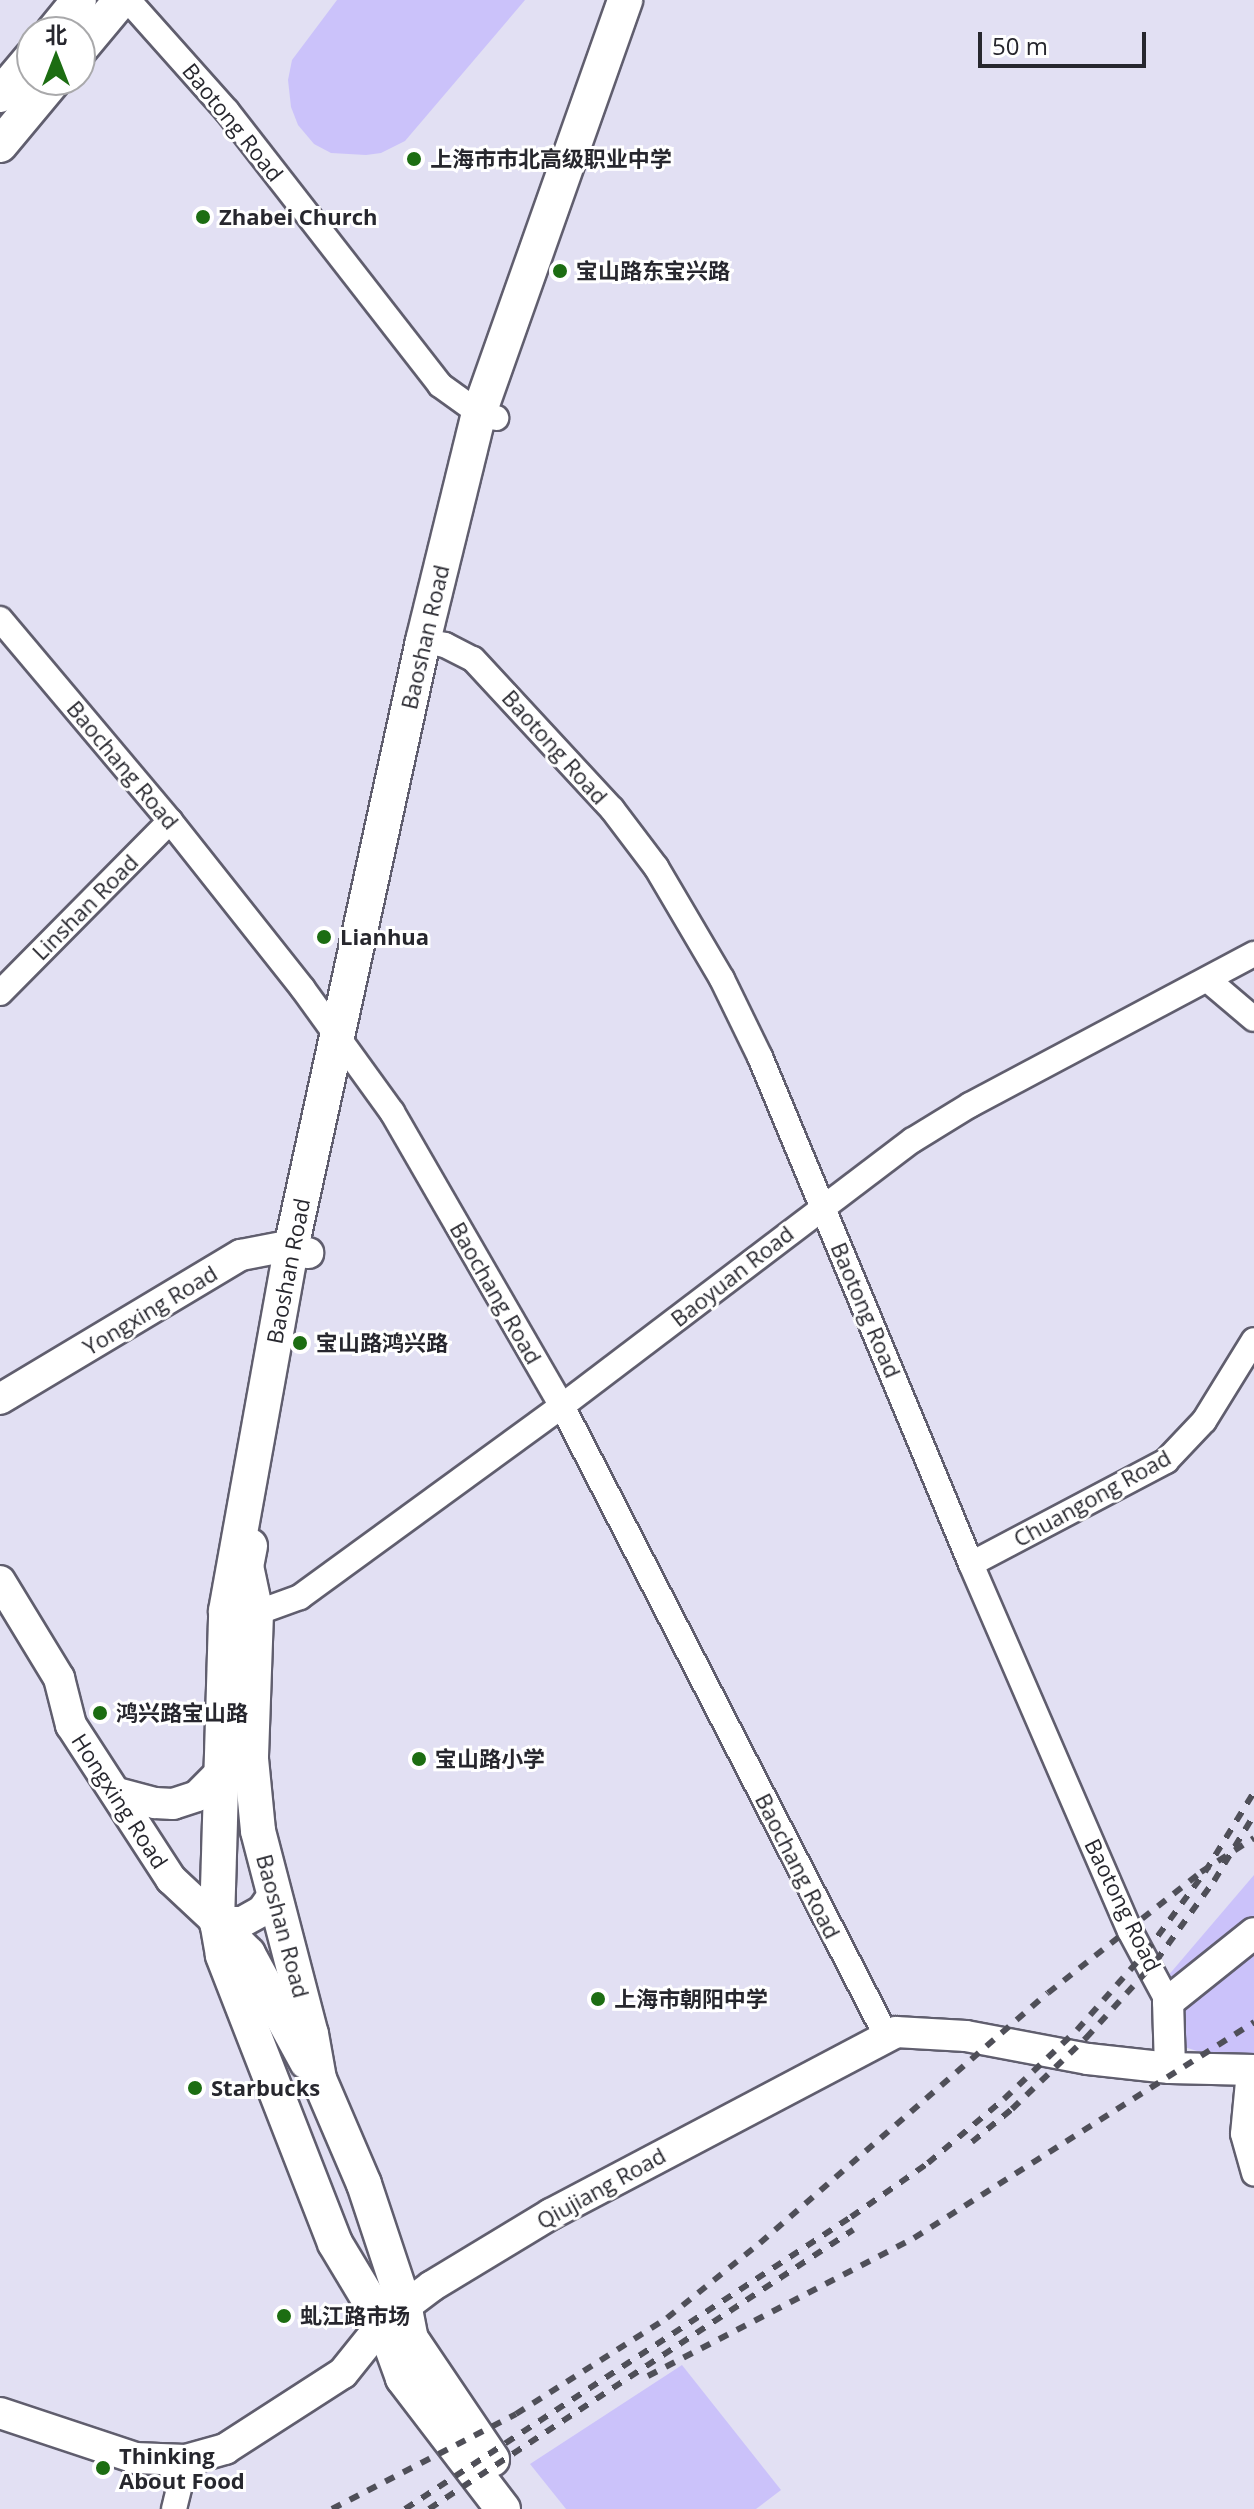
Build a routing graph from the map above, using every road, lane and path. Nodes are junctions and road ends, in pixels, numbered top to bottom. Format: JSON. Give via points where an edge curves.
{"nodes":[{"id":1,"x":79,"y":0,"type":"edge"},
{"id":2,"x":121,"y":0,"type":"edge"},
{"id":3,"x":128,"y":0,"type":"edge"},
{"id":4,"x":625,"y":0,"type":"edge"},
{"id":5,"x":642,"y":0,"type":"edge"},
{"id":6,"x":66,"y":16,"type":"edge"},
{"id":7,"x":96,"y":30,"type":"edge"},
{"id":8,"x":16,"y":76,"type":"edge"},
{"id":9,"x":0,"y":95,"type":"edge"},
{"id":10,"x":41,"y":96,"type":"edge"},
{"id":11,"x":0,"y":145,"type":"edge"},
{"id":12,"x":488,"y":416,"type":"junction"},
{"id":13,"x":0,"y":619,"type":"edge"},
{"id":14,"x":434,"y":643,"type":"junction"},
{"id":15,"x":170,"y":821,"type":"junction"},
{"id":16,"x":1254,"y":954,"type":"edge"},
{"id":17,"x":1208,"y":980,"type":"junction"},
{"id":18,"x":0,"y":993,"type":"edge"},
{"id":19,"x":1254,"y":1019,"type":"edge"},
{"id":20,"x":347,"y":1049,"type":"junction"},
{"id":21,"x":823,"y":1206,"type":"junction"},
{"id":22,"x":299,"y":1250,"type":"junction"},
{"id":23,"x":1254,"y":1340,"type":"edge"},
{"id":24,"x":0,"y":1399,"type":"edge"},
{"id":25,"x":562,"y":1406,"type":"junction"},
{"id":26,"x":971,"y":1564,"type":"junction"},
{"id":27,"x":0,"y":1581,"type":"edge"},
{"id":28,"x":241,"y":1612,"type":"junction"},
{"id":29,"x":221,"y":1772,"type":"junction"},
{"id":30,"x":117,"y":1793,"type":"junction"},
{"id":31,"x":274,"y":1894,"type":"junction"},
{"id":32,"x":217,"y":1922,"type":"junction"},
{"id":33,"x":1254,"y":1933,"type":"edge"},
{"id":34,"x":1168,"y":2002,"type":"junction"},
{"id":35,"x":886,"y":2035,"type":"junction"},
{"id":36,"x":1170,"y":2068,"type":"junction"},
{"id":37,"x":1251,"y":2071,"type":"edge"},
{"id":38,"x":319,"y":2079,"type":"junction"},
{"id":39,"x":1254,"y":2173,"type":"edge"},
{"id":40,"x":394,"y":2314,"type":"junction"},
{"id":41,"x":0,"y":2413,"type":"edge"},
{"id":42,"x":186,"y":2460,"type":"junction"},
{"id":43,"x":174,"y":2509,"type":"edge"},
{"id":44,"x":503,"y":2509,"type":"edge"},
{"id":45,"x":526,"y":2509,"type":"edge"}],
"edges":[{"from":1,"to":6,"type":"main road"},
{"from":2,"to":7,"type":"main road"},
{"from":3,"to":12,"type":"street","name":"Baotong Road","via":[[227,111],[440,385]]},
{"from":4,"to":12,"type":"main road","name":"Baoshan Road"},
{"from":5,"to":12,"type":"main road","name":"Baoshan Road"},
{"from":8,"to":9,"type":"main road"},
{"from":10,"to":11,"type":"main road"},
{"from":12,"to":14,"type":"main road","name":"Baoshan Road"},
{"from":13,"to":15,"type":"street","name":"Baochang Road"},
{"from":14,"to":20,"type":"main road","name":"Baoshan Road"},
{"from":14,"to":21,"type":"street","name":"Baotong Road","via":[[473,659],[489,674],[612,809],[656,867],[742,1019]]},
{"from":15,"to":18,"type":"street","name":"Linshan Road"},
{"from":15,"to":20,"type":"street","name":"Baochang Road"},
{"from":16,"to":17,"type":"street","name":"Baoyuan Road"},
{"from":17,"to":19,"type":"street"},
{"from":17,"to":21,"type":"street","name":"Baoyuan Road","via":[[961,1111]]},
{"from":20,"to":22,"type":"main road","name":"Baoshan Road"},
{"from":20,"to":25,"type":"street","name":"Baochang Road","via":[[392,1112]]},
{"from":21,"to":25,"type":"street","name":"Baoyuan Road"},
{"from":21,"to":26,"type":"street","name":"Baotong Road"},
{"from":22,"to":24,"type":"street","name":"Yongxing Road","via":[[264,1248],[241,1255]]},
{"from":22,"to":28,"type":"main road","name":"Baoshan Road"},
{"from":23,"to":26,"type":"street","name":"Chuangong Road","via":[[1204,1421],[1166,1461]]},
{"from":25,"to":28,"type":"street","name":"Baoyuan Road","via":[[300,1597]]},
{"from":25,"to":35,"type":"street","name":"Baochang Road"},
{"from":26,"to":34,"type":"street","name":"Baotong Road","via":[[1130,1931]]},
{"from":27,"to":30,"type":"street","name":"Hongxing Road","via":[[59,1678],[71,1725]]},
{"from":28,"to":29,"type":"main road","name":"Baoshan Road"},
{"from":28,"to":31,"type":"main road","name":"Baoshan Road","via":[[258,1831]]},
{"from":29,"to":30,"type":"street","via":[[197,1796],[173,1804]]},
{"from":29,"to":32,"type":"main road","name":"Baoshan Road"},
{"from":30,"to":32,"type":"street","name":"Hongxing Road","via":[[171,1879]]},
{"from":31,"to":32,"type":"street","via":[[262,1911],[242,1922]]},
{"from":31,"to":38,"type":"main road","name":"Baoshan Road"},
{"from":32,"to":38,"type":"main road","via":[[248,1954],[292,2040]]},
{"from":32,"to":40,"type":"main road","name":"Baoshan Road","via":[[223,1955],[335,2243]]},
{"from":33,"to":34,"type":"street"},
{"from":34,"to":36,"type":"street","name":"Baotong Road"},
{"from":35,"to":36,"type":"street","name":"Qiujiang Road","via":[[930,2031]]},
{"from":35,"to":40,"type":"street","name":"Qiujiang Road","via":[[551,2214]]},
{"from":36,"to":37,"type":"street","name":"Qiujiang Road"},
{"from":37,"to":39,"type":"street","via":[[1243,2134]]},
{"from":38,"to":40,"type":"main road","name":"Baoshan Road","via":[[364,2184]]},
{"from":40,"to":42,"type":"street","name":"Qiujiang Road","via":[[326,2387],[225,2449]]},
{"from":40,"to":44,"type":"main road","name":"Baoshan Road","via":[[388,2344],[403,2378]]},
{"from":40,"to":45,"type":"main road","name":"Baoshan Road"},
{"from":41,"to":42,"type":"street","name":"Qiujiang Road","via":[[108,2451]]},
{"from":42,"to":43,"type":"street"}]}
